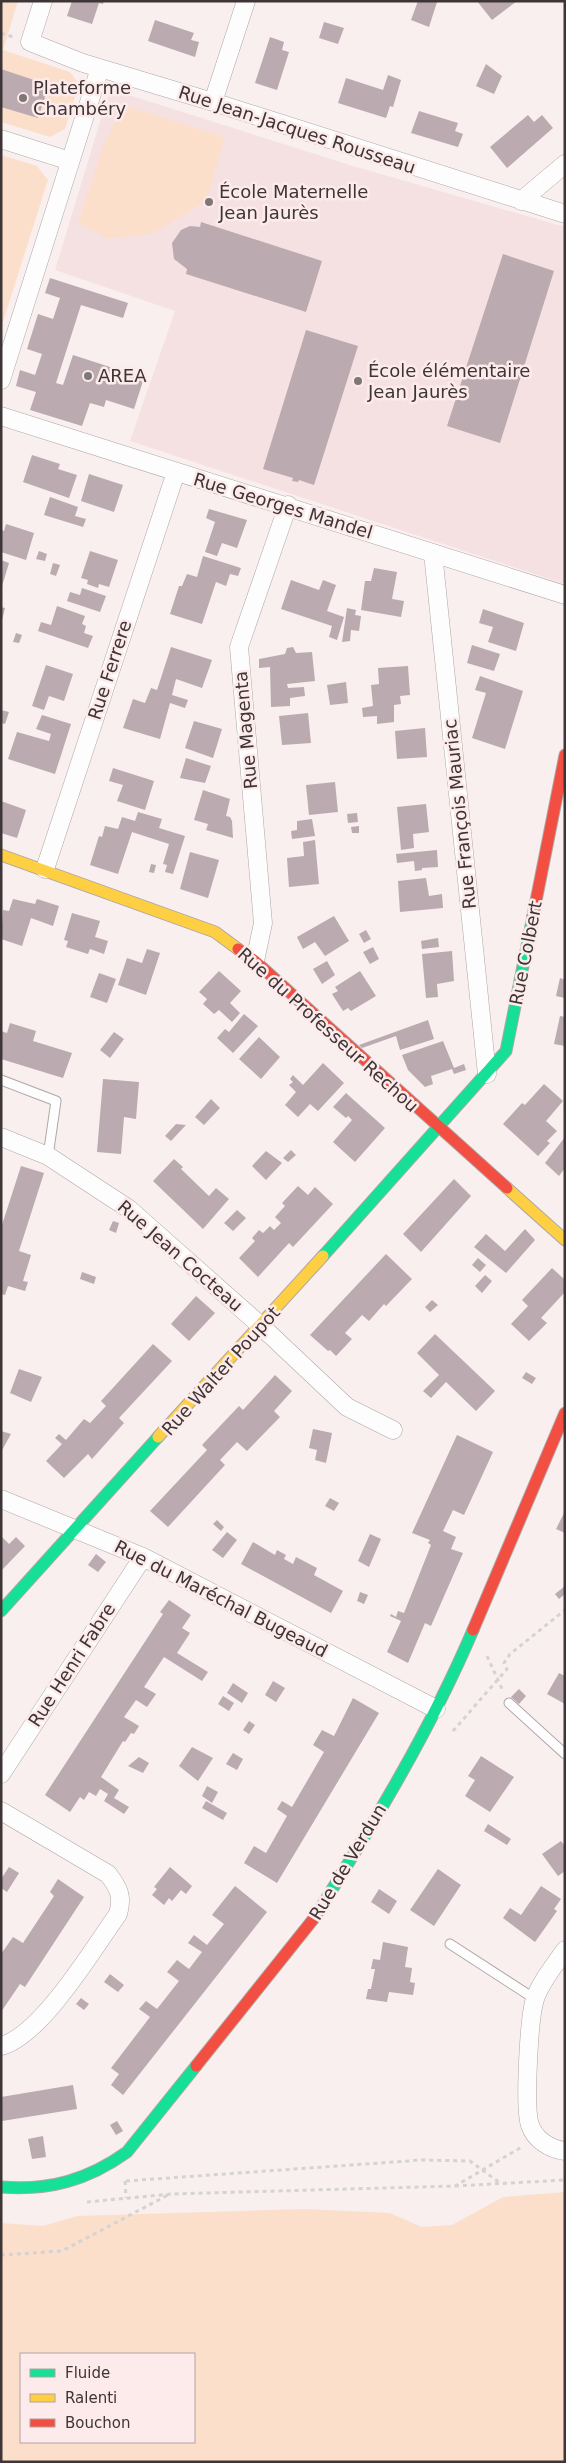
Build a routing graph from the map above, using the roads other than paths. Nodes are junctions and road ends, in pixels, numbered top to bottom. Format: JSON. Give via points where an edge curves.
{"nodes":[{"id":1,"x":43,"y":1,"type":"edge"},
{"id":2,"x":246,"y":1,"type":"edge"},
{"id":3,"x":100,"y":68,"type":"junction"},
{"id":4,"x":213,"y":102,"type":"junction"},
{"id":5,"x":1,"y":139,"type":"edge"},
{"id":6,"x":70,"y":161,"type":"junction"},
{"id":7,"x":565,"y":164,"type":"edge"},
{"id":8,"x":521,"y":201,"type":"junction"},
{"id":9,"x":565,"y":214,"type":"edge"},
{"id":10,"x":1,"y":380,"type":"edge"},
{"id":11,"x":1,"y":416,"type":"edge"},
{"id":12,"x":176,"y":472,"type":"junction"},
{"id":13,"x":288,"y":505,"type":"junction"},
{"id":14,"x":433,"y":553,"type":"junction"},
{"id":15,"x":565,"y":595,"type":"edge"},
{"id":16,"x":565,"y":754,"type":"edge"},
{"id":17,"x":1,"y":855,"type":"edge"},
{"id":18,"x":45,"y":869,"type":"junction"},
{"id":19,"x":255,"y":961,"type":"junction"},
{"id":20,"x":487,"y":1074,"type":"junction"},
{"id":21,"x":1,"y":1080,"type":"edge"},
{"id":22,"x":439,"y":1128,"type":"junction"},
{"id":23,"x":1,"y":1137,"type":"edge"},
{"id":24,"x":48,"y":1156,"type":"junction"},
{"id":25,"x":565,"y":1240,"type":"edge"},
{"id":26,"x":261,"y":1326,"type":"junction"},
{"id":27,"x":565,"y":1413,"type":"edge"},
{"id":28,"x":394,"y":1430,"type":"dead end"},
{"id":29,"x":1,"y":1500,"type":"edge"},
{"id":30,"x":78,"y":1529,"type":"junction"},
{"id":31,"x":143,"y":1556,"type":"junction"},
{"id":32,"x":1,"y":1611,"type":"edge"},
{"id":33,"x":509,"y":1703,"type":"dead end"},
{"id":34,"x":436,"y":1709,"type":"junction"},
{"id":35,"x":565,"y":1754,"type":"edge"},
{"id":36,"x":1,"y":1774,"type":"edge"},
{"id":37,"x":1,"y":1811,"type":"edge"},
{"id":38,"x":450,"y":1944,"type":"dead end"},
{"id":39,"x":565,"y":1950,"type":"edge"},
{"id":40,"x":535,"y":1999,"type":"junction"},
{"id":41,"x":1,"y":2046,"type":"edge"},
{"id":42,"x":565,"y":2151,"type":"edge"},
{"id":43,"x":1,"y":2187,"type":"edge"}],
"edges":[{"from":1,"to":3,"type":"street","name":"Rue Jean-Jacques Rousseau","via":[[30,42]]},
{"from":2,"to":4,"type":"street"},
{"from":3,"to":4,"type":"street","name":"Rue Jean-Jacques Rousseau"},
{"from":3,"to":6,"type":"street"},
{"from":4,"to":8,"type":"street","name":"Rue Jean-Jacques Rousseau"},
{"from":5,"to":6,"type":"street"},
{"from":6,"to":10,"type":"street"},
{"from":7,"to":8,"type":"street"},
{"from":8,"to":9,"type":"street","name":"Rue Jean-Jacques Rousseau"},
{"from":11,"to":12,"type":"street","name":"Rue Georges Mandel"},
{"from":12,"to":13,"type":"street","name":"Rue Georges Mandel"},
{"from":12,"to":18,"type":"street","name":"Rue Ferrere"},
{"from":13,"to":14,"type":"street","name":"Rue Georges Mandel"},
{"from":13,"to":19,"type":"street","name":"Rue Magenta","via":[[239,647],[263,923]]},
{"from":14,"to":15,"type":"street","name":"Rue Georges Mandel"},
{"from":14,"to":20,"type":"street","name":"Rue François Mauriac"},
{"from":16,"to":20,"type":"street","name":"Rue Colbert","via":[[506,1051]]},
{"from":17,"to":18,"type":"street","name":"Rue du Professeur Rechou"},
{"from":18,"to":19,"type":"street","name":"Rue du Professeur Rechou","via":[[214,932]]},
{"from":19,"to":22,"type":"street","name":"Rue du Professeur Rechou"},
{"from":20,"to":22,"type":"street","name":"Rue Colbert"},
{"from":21,"to":24,"type":"lane","via":[[56,1101]]},
{"from":22,"to":25,"type":"street","name":"Rue du Professeur Rechou"},
{"from":22,"to":26,"type":"street","name":"Rue Walter Poupot"},
{"from":23,"to":24,"type":"street","name":"Rue Jean Cocteau"},
{"from":24,"to":26,"type":"street","name":"Rue Jean Cocteau","via":[[129,1209]]},
{"from":26,"to":28,"type":"street","name":"Rue Jean Cocteau","via":[[347,1407]]},
{"from":26,"to":30,"type":"street","name":"Rue Walter Poupot"},
{"from":27,"to":34,"type":"street","name":"Rue de Verdun"},
{"from":29,"to":30,"type":"street","name":"Rue du Maréchal Bugeaud"},
{"from":30,"to":31,"type":"street","name":"Rue du Maréchal Bugeaud"},
{"from":30,"to":32,"type":"street","name":"Rue Walter Poupot"},
{"from":31,"to":34,"type":"street","name":"Rue du Maréchal Bugeaud"},
{"from":31,"to":36,"type":"street","name":"Rue Henri Fabre"},
{"from":33,"to":35,"type":"lane"},
{"from":34,"to":43,"type":"street","name":"Rue de Verdun","via":[[361,1843],[310,1925],[127,2152],[81,2180],[52,2188],[23,2190]]},
{"from":37,"to":41,"type":"street","via":[[108,1874],[122,1899],[118,1914],[42,2020],[13,2043]]},
{"from":38,"to":40,"type":"lane"},
{"from":39,"to":40,"type":"street"},
{"from":40,"to":42,"type":"street","via":[[530,2028],[529,2124],[537,2139]]}]}
